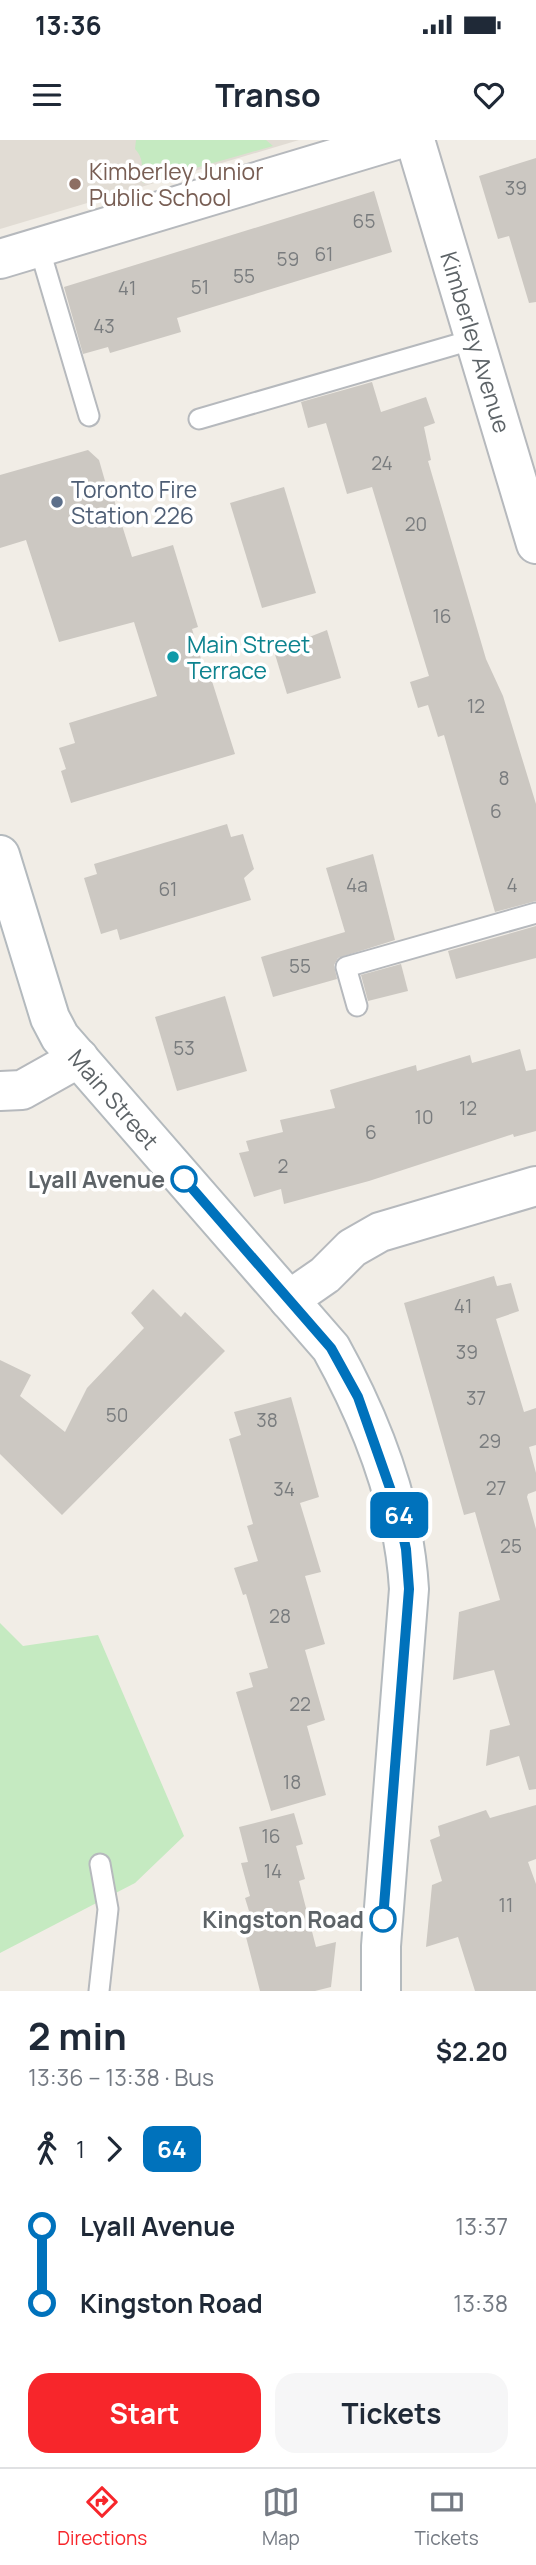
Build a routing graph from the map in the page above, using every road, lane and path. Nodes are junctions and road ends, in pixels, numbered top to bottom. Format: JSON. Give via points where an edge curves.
{"nodes":[{"id":1,"x":396,"y":140,"type":"edge"},
{"id":2,"x":415,"y":140,"type":"edge"},
{"id":3,"x":38,"y":247,"type":"junction"},
{"id":4,"x":0,"y":259,"type":"edge"},
{"id":5,"x":475,"y":340,"type":"junction"},
{"id":6,"x":89,"y":416,"type":"dead end"},
{"id":7,"x":199,"y":419,"type":"dead end"},
{"id":8,"x":536,"y":544,"type":"edge"},
{"id":9,"x":0,"y":855,"type":"edge"},
{"id":10,"x":536,"y":913,"type":"edge"},
{"id":11,"x":357,"y":1006,"type":"dead end"},
{"id":12,"x":79,"y":1058,"type":"junction"},
{"id":13,"x":0,"y":1091,"type":"edge"},
{"id":14,"x":536,"y":1185,"type":"edge"},
{"id":15,"x":289,"y":1300,"type":"junction"},
{"id":16,"x":100,"y":1864,"type":"dead end"},
{"id":17,"x":99,"y":1991,"type":"edge"},
{"id":18,"x":381,"y":1991,"type":"edge"}],
"edges":[{"from":1,"to":3,"type":"street"},
{"from":2,"to":5,"type":"street","name":"Kimberley Avenue"},
{"from":3,"to":4,"type":"street"},
{"from":3,"to":6,"type":"lane"},
{"from":5,"to":7,"type":"lane"},
{"from":5,"to":8,"type":"street","name":"Kimberley Avenue"},
{"from":9,"to":12,"type":"street","name":"Main Street","via":[[50,1018]]},
{"from":10,"to":11,"type":"lane","via":[[346,967]]},
{"from":12,"to":13,"type":"street","via":[[22,1090]]},
{"from":12,"to":15,"type":"street","name":"Main Street"},
{"from":14,"to":15,"type":"street","via":[[380,1232],[352,1248],[325,1275]]},
{"from":15,"to":18,"type":"street","name":"Main Street","via":[[331,1348],[358,1397],[397,1508],[406,1549],[409,1589]]},
{"from":16,"to":17,"type":"lane","via":[[108,1909]]}]}
